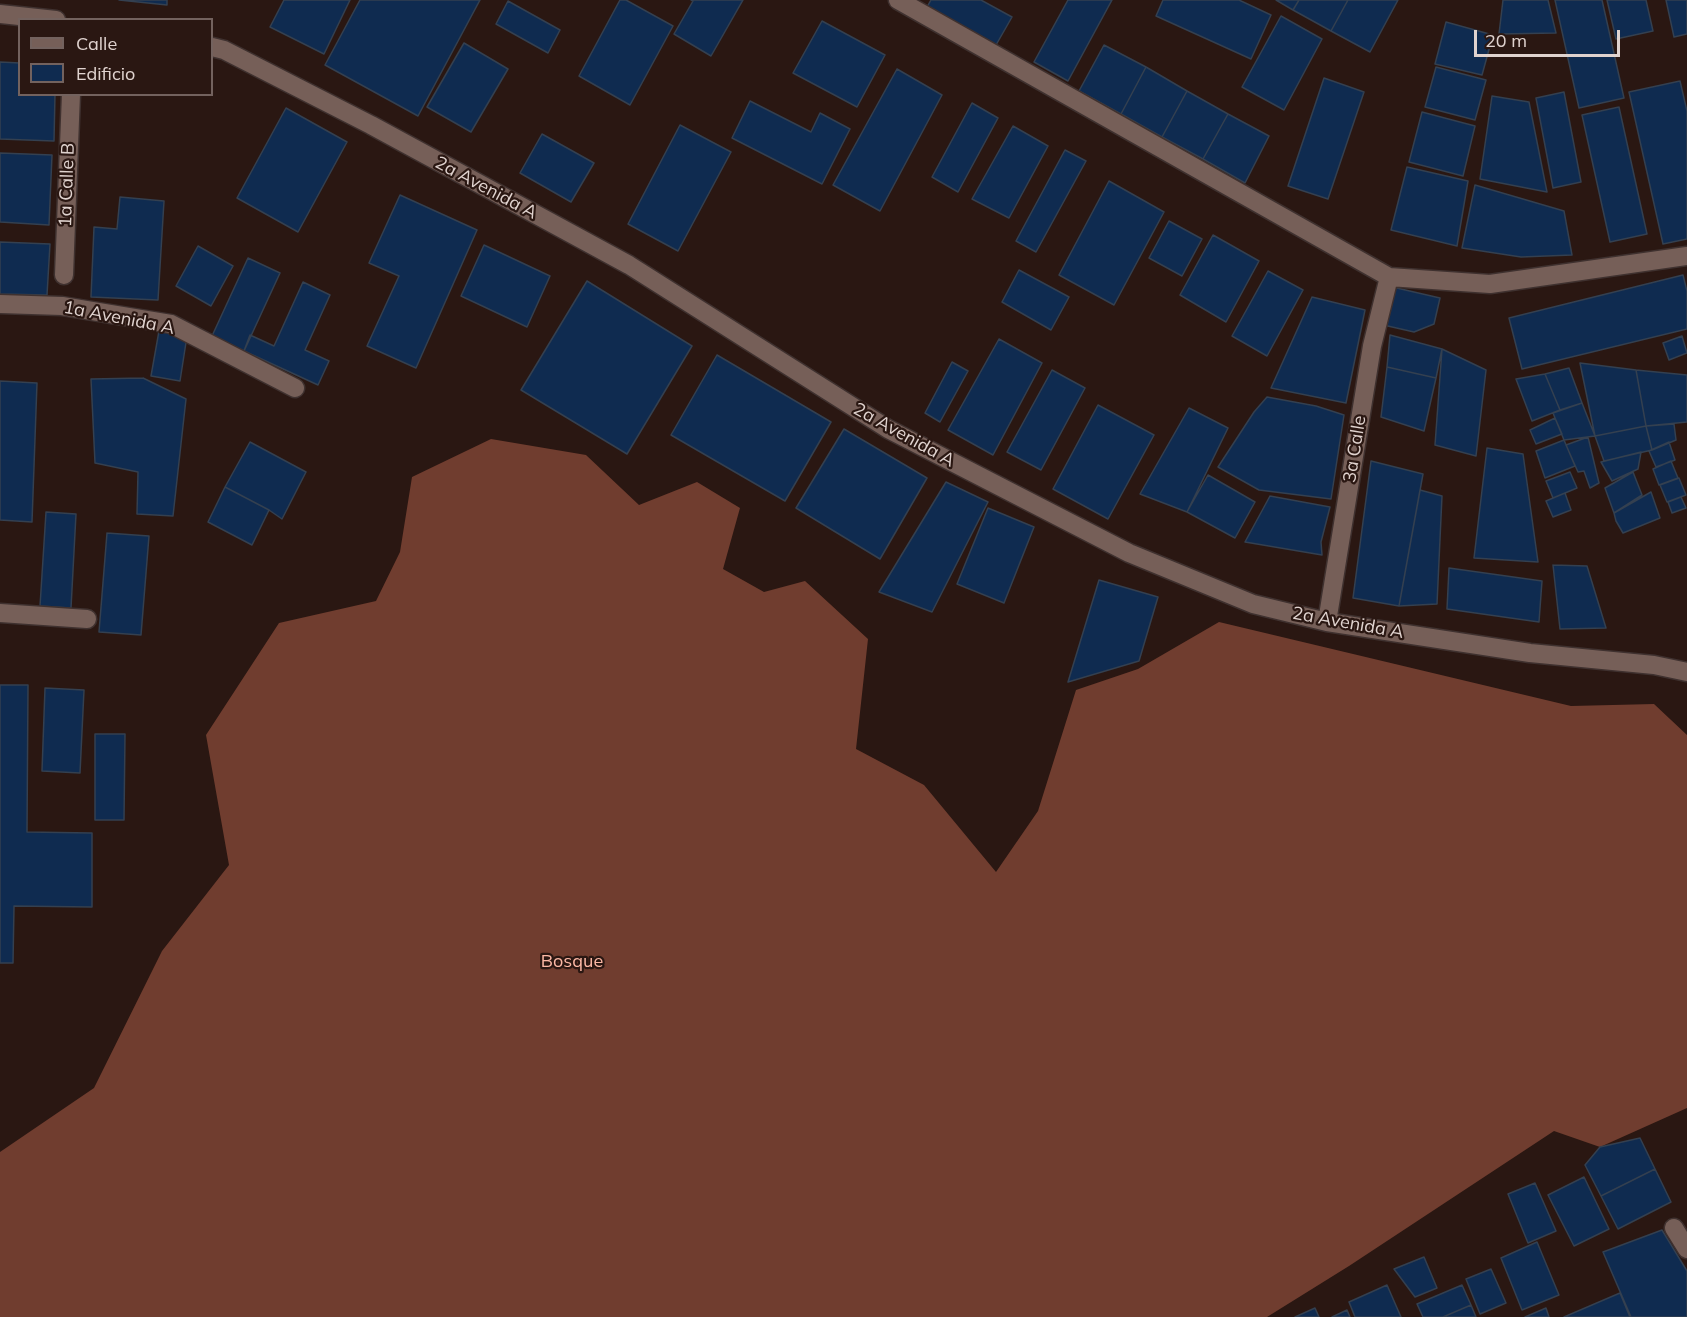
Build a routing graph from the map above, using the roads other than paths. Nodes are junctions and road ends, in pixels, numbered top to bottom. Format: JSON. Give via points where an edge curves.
{"nodes":[{"id":1,"x":898,"y":0,"type":"edge"},
{"id":2,"x":0,"y":14,"type":"edge"},
{"id":3,"x":37,"y":18,"type":"edge"},
{"id":4,"x":213,"y":47,"type":"edge"},
{"id":5,"x":70,"y":96,"type":"edge"},
{"id":6,"x":1687,"y":256,"type":"edge"},
{"id":7,"x":64,"y":275,"type":"dead end"},
{"id":8,"x":1389,"y":277,"type":"junction"},
{"id":9,"x":0,"y":304,"type":"edge"},
{"id":10,"x":295,"y":388,"type":"dead end"},
{"id":11,"x":0,"y":613,"type":"edge"},
{"id":12,"x":87,"y":619,"type":"dead end"},
{"id":13,"x":1327,"y":622,"type":"junction"},
{"id":14,"x":1687,"y":672,"type":"edge"},
{"id":15,"x":1674,"y":1228,"type":"dead end"},
{"id":16,"x":1687,"y":1249,"type":"edge"}],
"edges":[{"from":1,"to":8,"type":"street"},
{"from":2,"to":3,"type":"street"},
{"from":4,"to":13,"type":"street","name":"2a Avenida A","via":[[371,126],[629,266],[888,429],[1129,553],[1253,604]]},
{"from":5,"to":7,"type":"street","name":"1a Calle B"},
{"from":6,"to":8,"type":"street","via":[[1490,284]]},
{"from":8,"to":13,"type":"street","name":"3a Calle","via":[[1372,346]]},
{"from":9,"to":10,"type":"street","name":"1a Avenida A","via":[[62,306],[171,324]]},
{"from":11,"to":12,"type":"street"},
{"from":13,"to":14,"type":"street","name":"2a Avenida A"},
{"from":15,"to":16,"type":"street"}]}
